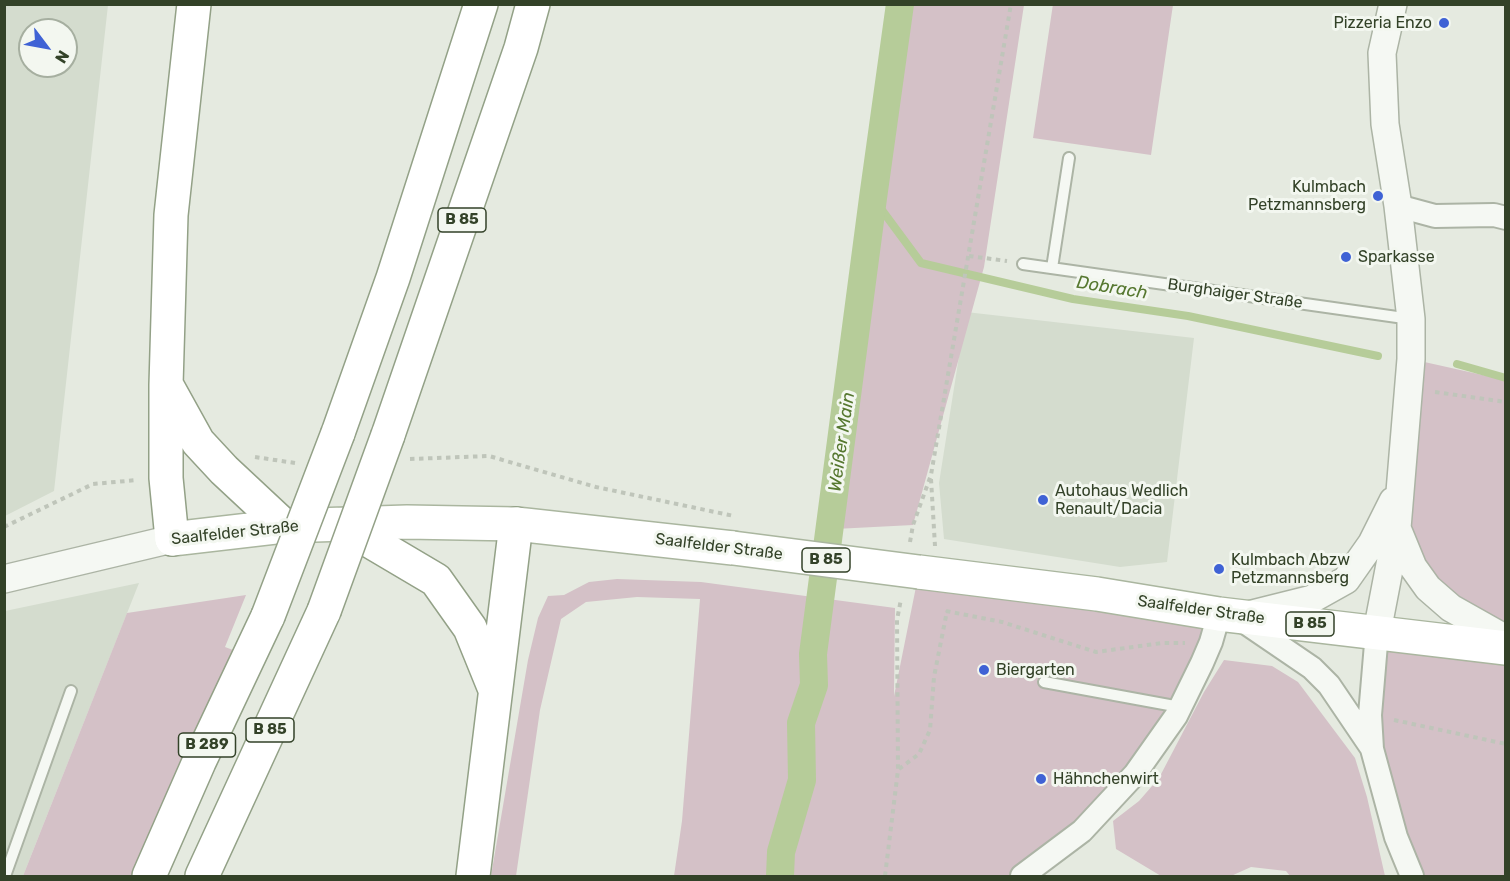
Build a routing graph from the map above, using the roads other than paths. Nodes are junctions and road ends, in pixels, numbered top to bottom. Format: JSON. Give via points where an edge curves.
{"nodes":[{"id":1,"x":194,"y":4,"type":"edge"},
{"id":2,"x":481,"y":4,"type":"edge"},
{"id":3,"x":533,"y":4,"type":"edge"},
{"id":4,"x":1392,"y":4,"type":"edge"},
{"id":5,"x":1069,"y":158,"type":"dead end"},
{"id":6,"x":1398,"y":206,"type":"junction"},
{"id":7,"x":1506,"y":218,"type":"edge"},
{"id":8,"x":1023,"y":264,"type":"road end"},
{"id":9,"x":1052,"y":268,"type":"junction"},
{"id":10,"x":1411,"y":319,"type":"junction"},
{"id":11,"x":166,"y":385,"type":"junction"},
{"id":12,"x":1401,"y":484,"type":"junction"},
{"id":13,"x":516,"y":524,"type":"junction"},
{"id":14,"x":343,"y":525,"type":"junction"},
{"id":15,"x":284,"y":526,"type":"junction"},
{"id":16,"x":1397,"y":528,"type":"junction"},
{"id":17,"x":172,"y":539,"type":"junction"},
{"id":18,"x":4,"y":579,"type":"edge"},
{"id":19,"x":1227,"y":622,"type":"junction"},
{"id":20,"x":1377,"y":632,"type":"junction"},
{"id":21,"x":1506,"y":639,"type":"edge"},
{"id":22,"x":1506,"y":648,"type":"edge"},
{"id":23,"x":1044,"y":682,"type":"dead end"},
{"id":24,"x":494,"y":689,"type":"junction"},
{"id":25,"x":71,"y":691,"type":"dead end"},
{"id":26,"x":1180,"y":707,"type":"junction"},
{"id":27,"x":1372,"y":749,"type":"junction"},
{"id":28,"x":208,"y":867,"type":"edge"},
{"id":29,"x":5,"y":876,"type":"edge"},
{"id":30,"x":149,"y":876,"type":"edge"},
{"id":31,"x":473,"y":876,"type":"edge"},
{"id":32,"x":1022,"y":876,"type":"edge"},
{"id":33,"x":1412,"y":876,"type":"edge"}],
"edges":[{"from":1,"to":11,"type":"main road","via":[[171,215]]},
{"from":2,"to":30,"type":"main road","number":"B 289","bridge":true,"via":[[397,267],[338,434],[268,616]]},
{"from":3,"to":28,"type":"main road","number":"B 85","bridge":true,"via":[[388,435],[324,611]]},
{"from":4,"to":6,"type":"street","via":[[1382,53],[1385,124]]},
{"from":5,"to":9,"type":"lane"},
{"from":6,"to":7,"type":"street","via":[[1435,216]]},
{"from":6,"to":10,"type":"street"},
{"from":8,"to":9,"type":"lane","name":"Burghaiger Straße"},
{"from":9,"to":10,"type":"lane","name":"Burghaiger Straße"},
{"from":10,"to":12,"type":"street","via":[[1410,388]]},
{"from":11,"to":15,"type":"main road","via":[[198,442]]},
{"from":11,"to":17,"type":"main road","via":[[166,478]]},
{"from":12,"to":16,"type":"street"},
{"from":12,"to":19,"type":"street","via":[[1372,543],[1346,580],[1312,599]]},
{"from":13,"to":14,"type":"main road","name":"Saalfelder Straße","number":"B 85"},
{"from":13,"to":19,"type":"main road","name":"Saalfelder Straße","number":"B 85","bridge":true,"via":[[1097,594]]},
{"from":13,"to":24,"type":"main road"},
{"from":14,"to":15,"type":"main road","name":"Saalfelder Straße","number":"B 85"},
{"from":14,"to":24,"type":"main road","via":[[436,580],[470,628]]},
{"from":15,"to":17,"type":"main road","name":"Saalfelder Straße","number":"B 85"},
{"from":16,"to":20,"type":"street"},
{"from":16,"to":21,"type":"street","via":[[1413,567],[1428,588],[1451,608]]},
{"from":17,"to":18,"type":"street","name":"Saalfelder Straße"},
{"from":19,"to":20,"type":"main road","name":"Saalfelder Straße","number":"B 85"},
{"from":19,"to":26,"type":"street"},
{"from":19,"to":27,"type":"street","via":[[1312,668],[1329,685]]},
{"from":20,"to":22,"type":"main road","name":"Saalfelder Straße","number":"B 85"},
{"from":20,"to":27,"type":"street","via":[[1370,715]]},
{"from":23,"to":26,"type":"lane"},
{"from":24,"to":31,"type":"main road"},
{"from":25,"to":29,"type":"lane"},
{"from":26,"to":32,"type":"street","via":[[1135,774],[1083,831]]},
{"from":27,"to":33,"type":"street","via":[[1396,837]]}]}
